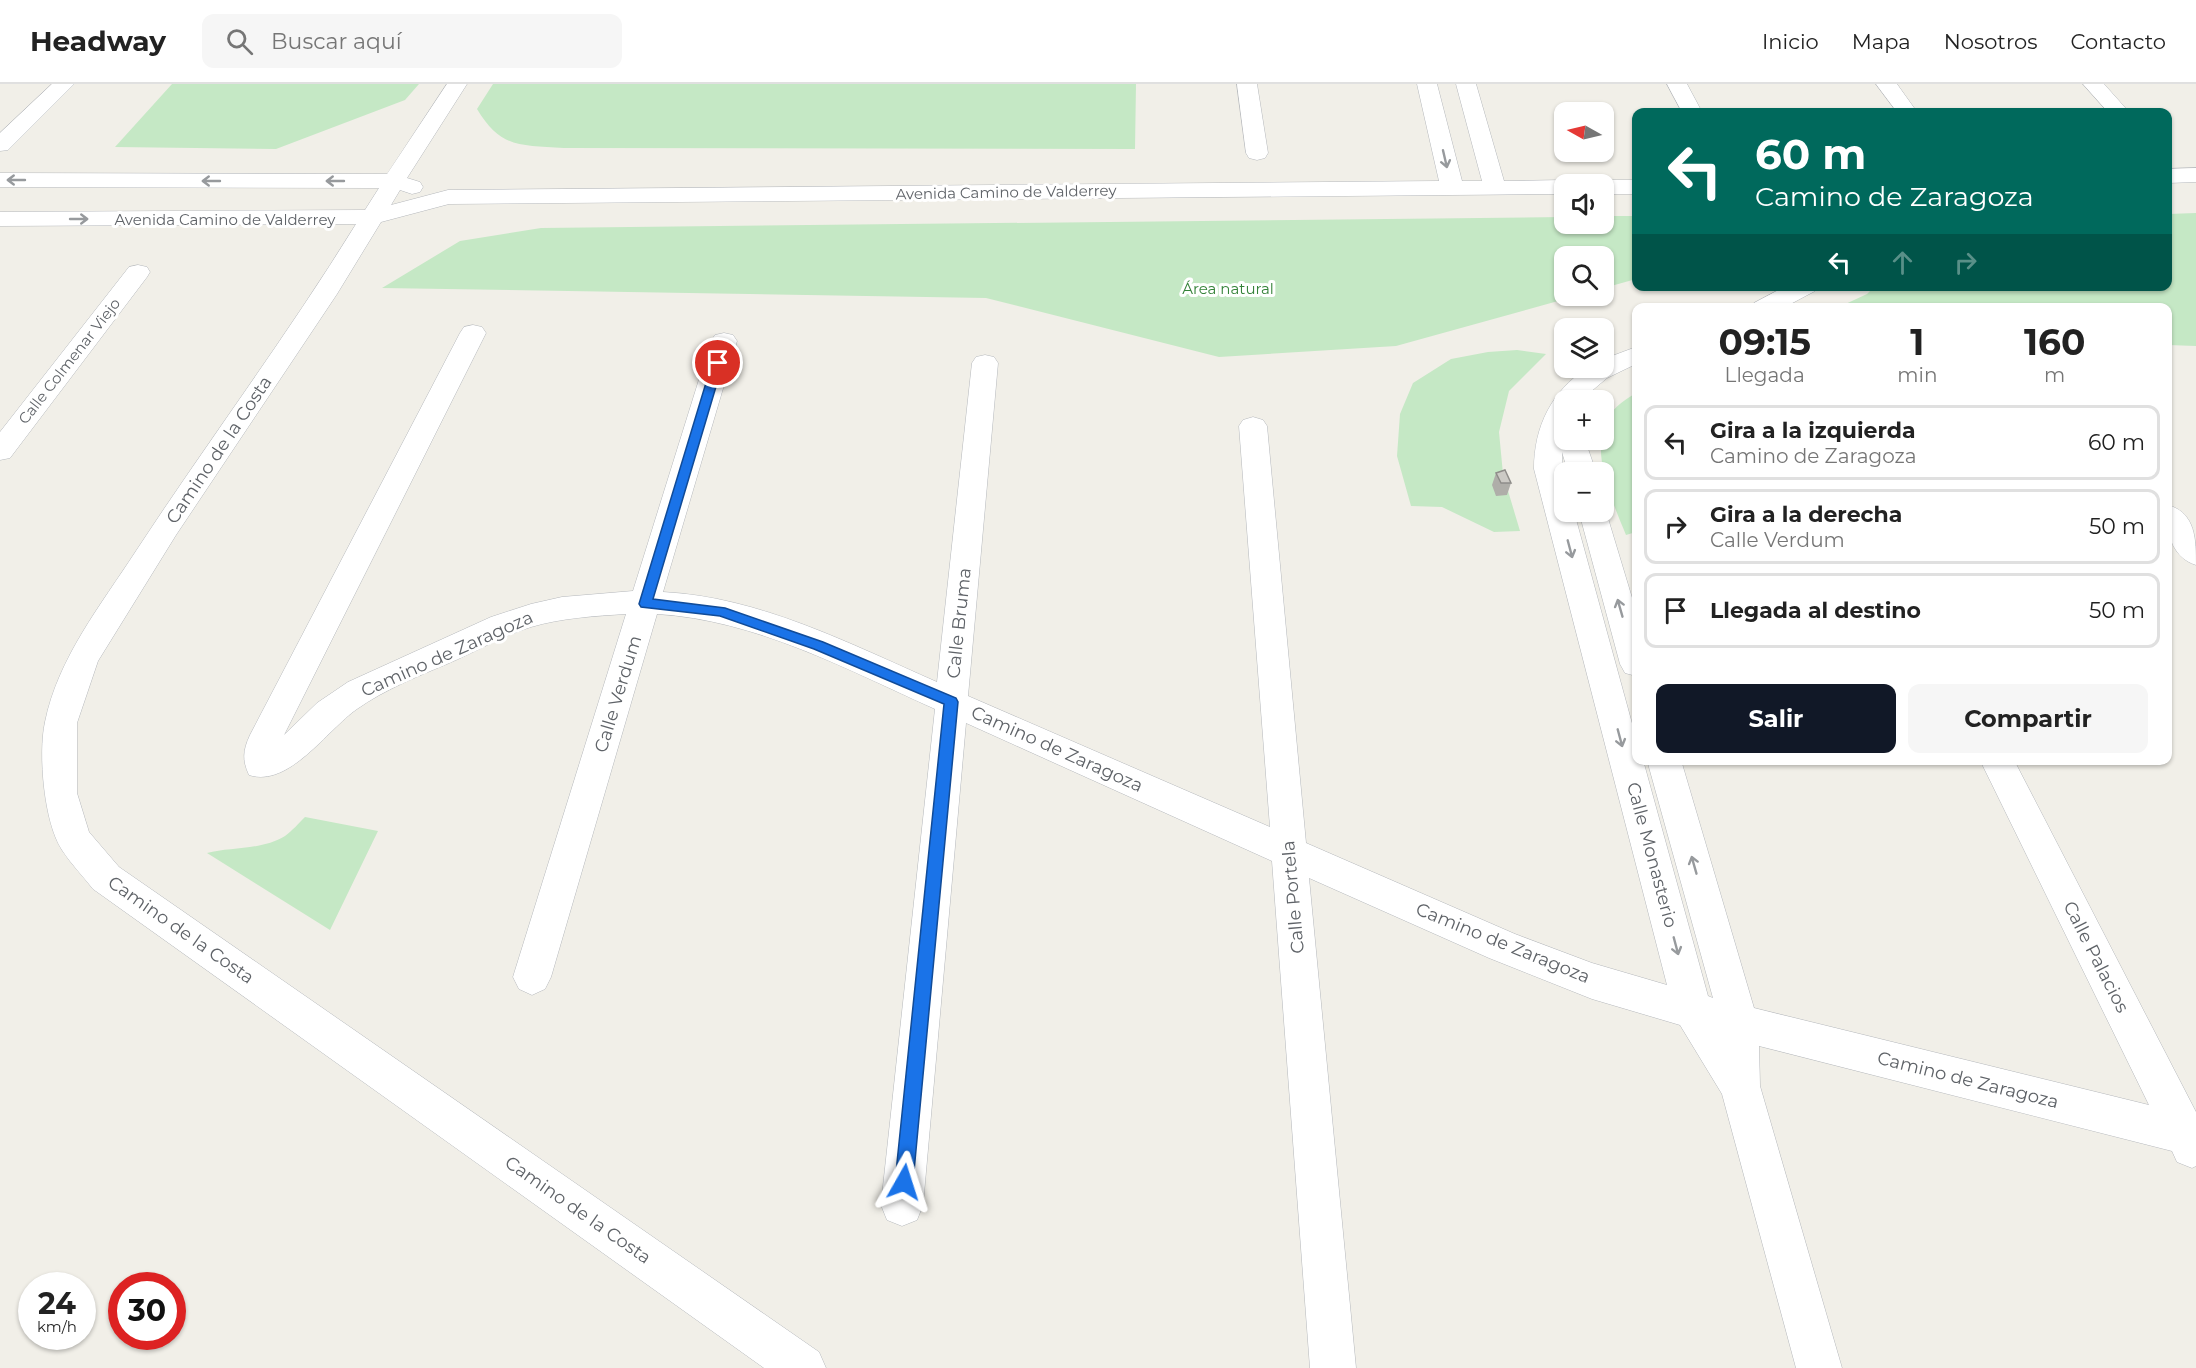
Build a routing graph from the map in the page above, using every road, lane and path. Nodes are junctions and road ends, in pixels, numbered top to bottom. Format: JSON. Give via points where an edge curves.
{"nodes":[{"id":1,"x":64,"y":84,"type":"edge"},
{"id":2,"x":457,"y":84,"type":"edge"},
{"id":3,"x":1247,"y":84,"type":"edge"},
{"id":4,"x":1427,"y":84,"type":"edge"},
{"id":5,"x":1466,"y":84,"type":"edge"},
{"id":6,"x":1677,"y":84,"type":"edge"},
{"id":7,"x":1886,"y":84,"type":"edge"},
{"id":8,"x":2093,"y":84,"type":"edge"},
{"id":9,"x":1690,"y":108,"type":"edge"},
{"id":10,"x":1903,"y":108,"type":"edge"},
{"id":11,"x":2115,"y":108,"type":"edge"},
{"id":12,"x":0,"y":145,"type":"edge"},
{"id":13,"x":1257,"y":153,"type":"dead end"},
{"id":14,"x":2196,"y":175,"type":"edge"},
{"id":15,"x":2172,"y":176,"type":"edge"},
{"id":16,"x":0,"y":180,"type":"edge"},
{"id":17,"x":304,"y":181,"type":"junction"},
{"id":18,"x":394,"y":181,"type":"junction"},
{"id":19,"x":1452,"y":187,"type":"junction"},
{"id":20,"x":1495,"y":187,"type":"junction"},
{"id":21,"x":1554,"y":187,"type":"edge"},
{"id":22,"x":1614,"y":187,"type":"edge"},
{"id":23,"x":1632,"y":187,"type":"edge"},
{"id":24,"x":448,"y":197,"type":"junction"},
{"id":25,"x":372,"y":218,"type":"junction"},
{"id":26,"x":0,"y":219,"type":"edge"},
{"id":27,"x":279,"y":219,"type":"junction"},
{"id":28,"x":138,"y":272,"type":"dead end"},
{"id":29,"x":1796,"y":291,"type":"edge"},
{"id":30,"x":1773,"y":303,"type":"edge"},
{"id":31,"x":473,"y":333,"type":"dead end"},
{"id":32,"x":724,"y":341,"type":"dead end"},
{"id":33,"x":1632,"y":356,"type":"edge"},
{"id":34,"x":985,"y":363,"type":"dead end"},
{"id":35,"x":1579,"y":390,"type":"edge"},
{"id":36,"x":1554,"y":422,"type":"edge"},
{"id":37,"x":1253,"y":426,"type":"dead end"},
{"id":38,"x":0,"y":451,"type":"edge"},
{"id":39,"x":2172,"y":521,"type":"edge"},
{"id":40,"x":1596,"y":522,"type":"edge"},
{"id":41,"x":2196,"y":554,"type":"edge"},
{"id":42,"x":645,"y":604,"type":"junction"},
{"id":43,"x":1632,"y":650,"type":"edge"},
{"id":44,"x":951,"y":702,"type":"junction"},
{"id":45,"x":1665,"y":765,"type":"edge"},
{"id":46,"x":2000,"y":765,"type":"edge"},
{"id":47,"x":1289,"y":852,"type":"junction"},
{"id":48,"x":532,"y":977,"type":"dead end"},
{"id":49,"x":1693,"y":1011,"type":"junction"},
{"id":50,"x":1739,"y":1023,"type":"junction"},
{"id":51,"x":1740,"y":1086,"type":"junction"},
{"id":52,"x":2192,"y":1140,"type":"edge"},
{"id":53,"x":902,"y":1205,"type":"dead end"},
{"id":54,"x":802,"y":1368,"type":"edge"},
{"id":55,"x":1333,"y":1368,"type":"edge"},
{"id":56,"x":1819,"y":1368,"type":"edge"}],
"edges":[{"from":1,"to":12,"type":"street"},
{"from":2,"to":18,"type":"street","name":"Camino de la Costa"},
{"from":3,"to":13,"type":"street"},
{"from":4,"to":19,"type":"street","one_way":true},
{"from":5,"to":20,"type":"street"},
{"from":6,"to":9,"type":"street"},
{"from":7,"to":10,"type":"street"},
{"from":8,"to":11,"type":"street"},
{"from":14,"to":15,"type":"street"},
{"from":17,"to":16,"type":"street","name":"Avenida Camino de Valderrey","one_way":true},
{"from":18,"to":17,"type":"street","name":"Avenida Camino de Valderrey","one_way":true},
{"from":17,"to":27,"type":"street"},
{"from":18,"to":24,"type":"street","name":"Avenida Camino de Valderrey"},
{"from":18,"to":25,"type":"street","name":"Camino de la Costa"},
{"from":19,"to":20,"type":"street","name":"Avenida Camino de Valderrey"},
{"from":19,"to":24,"type":"street","name":"Avenida Camino de Valderrey"},
{"from":20,"to":21,"type":"street","name":"Avenida Camino de Valderrey"},
{"from":22,"to":23,"type":"street"},
{"from":24,"to":25,"type":"street","name":"Avenida Camino de Valderrey"},
{"from":25,"to":27,"type":"street","name":"Avenida Camino de Valderrey"},
{"from":25,"to":54,"type":"street","name":"Camino de la Costa","via":[[83,658],[61,723],[60,793],[74,840],[106,878]]},
{"from":26,"to":27,"type":"street","name":"Avenida Camino de Valderrey","one_way":true},
{"from":28,"to":38,"type":"street","name":"Calle Colmenar Viejo"},
{"from":29,"to":30,"type":"street"},
{"from":31,"to":42,"type":"street","name":"Camino de Zaragoza","via":[[262,745],[261,765],[284,756],[320,721],[363,688],[485,634],[539,613],[586,605]]},
{"from":32,"to":42,"type":"street","name":"Calle Verdum"},
{"from":33,"to":35,"type":"street","name":"Calle Monasterio","via":[[1593,375]]},
{"from":34,"to":44,"type":"street","name":"Calle Bruma"},
{"from":36,"to":49,"type":"street","name":"Calle Monasterio","one_way":true,"via":[[1547,446],[1548,468]]},
{"from":37,"to":47,"type":"street","name":"Calle Portela"},
{"from":39,"to":41,"type":"street"},
{"from":43,"to":40,"type":"street","one_way":true},
{"from":42,"to":44,"type":"street","name":"Camino de Zaragoza","via":[[730,614],[819,645]]},
{"from":42,"to":48,"type":"street","name":"Calle Verdum"},
{"from":44,"to":47,"type":"street","name":"Camino de Zaragoza"},
{"from":44,"to":53,"type":"street","name":"Calle Bruma"},
{"from":50,"to":45,"type":"street","name":"Calle Monasterio","one_way":true},
{"from":46,"to":52,"type":"street","name":"Calle Palacios"},
{"from":47,"to":49,"type":"street","name":"Camino de Zaragoza","via":[[1502,946],[1593,981]]},
{"from":47,"to":55,"type":"street","name":"Calle Portela"},
{"from":49,"to":50,"type":"street","name":"Camino de Zaragoza"},
{"from":49,"to":51,"type":"street","name":"Calle Monasterio"},
{"from":50,"to":51,"type":"street","name":"Calle Monasterio"},
{"from":50,"to":52,"type":"street","name":"Camino de Zaragoza"},
{"from":51,"to":56,"type":"street","name":"Calle Monasterio"}]}
